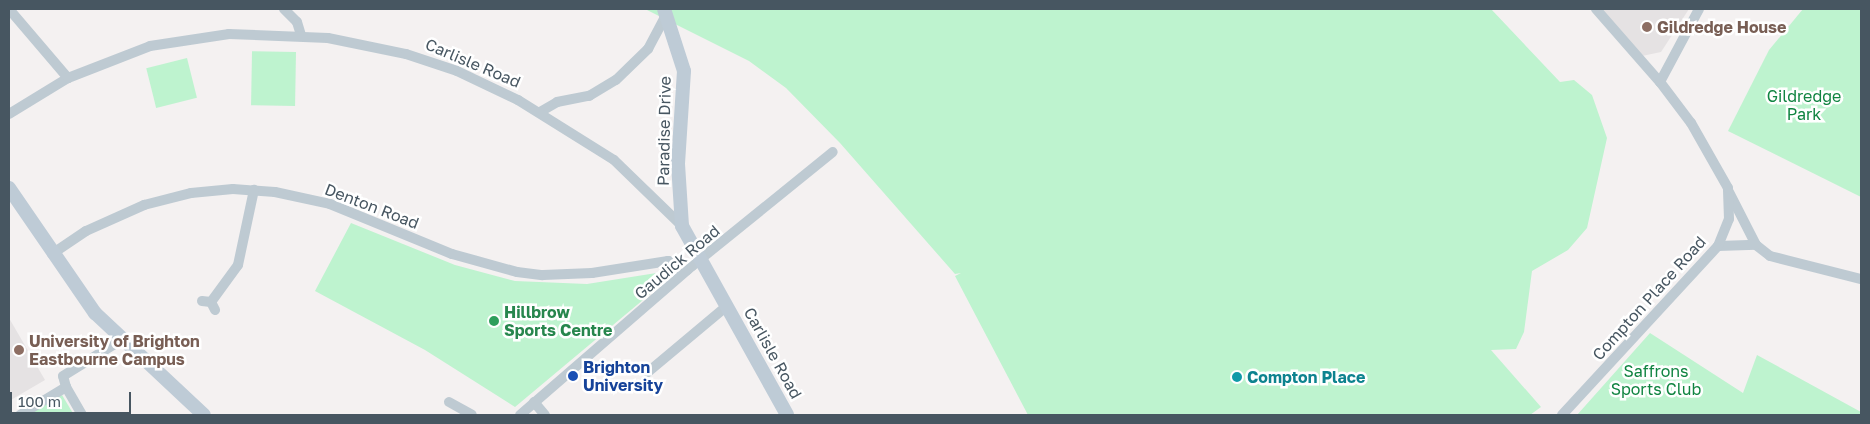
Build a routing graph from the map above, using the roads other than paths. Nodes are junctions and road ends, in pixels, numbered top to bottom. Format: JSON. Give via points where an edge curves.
{"nodes":[{"id":1,"x":9,"y":9,"type":"edge"},
{"id":2,"x":284,"y":9,"type":"edge"},
{"id":3,"x":1596,"y":9,"type":"edge"},
{"id":4,"x":1699,"y":9,"type":"edge"},
{"id":5,"x":665,"y":11,"type":"edge"},
{"id":6,"x":301,"y":35,"type":"junction"},
{"id":7,"x":68,"y":78,"type":"junction"},
{"id":8,"x":1660,"y":82,"type":"junction"},
{"id":9,"x":540,"y":112,"type":"junction"},
{"id":10,"x":9,"y":114,"type":"edge"},
{"id":11,"x":833,"y":152,"type":"dead end"},
{"id":12,"x":9,"y":188,"type":"edge"},
{"id":13,"x":1728,"y":188,"type":"junction"},
{"id":14,"x":254,"y":190,"type":"junction"},
{"id":15,"x":682,"y":226,"type":"junction"},
{"id":16,"x":1756,"y":245,"type":"junction"},
{"id":17,"x":1718,"y":246,"type":"junction"},
{"id":18,"x":52,"y":254,"type":"junction"},
{"id":19,"x":702,"y":259,"type":"junction"},
{"id":20,"x":687,"y":270,"type":"junction"},
{"id":21,"x":1861,"y":279,"type":"edge"},
{"id":22,"x":209,"y":304,"type":"dead end"},
{"id":23,"x":727,"y":306,"type":"junction"},
{"id":24,"x":121,"y":340,"type":"junction"},
{"id":25,"x":648,"y":372,"type":"dead end"},
{"id":26,"x":66,"y":387,"type":"junction"},
{"id":27,"x":449,"y":402,"type":"dead end"},
{"id":28,"x":534,"y":402,"type":"junction"},
{"id":29,"x":198,"y":414,"type":"edge"},
{"id":30,"x":20,"y":415,"type":"edge"},
{"id":31,"x":82,"y":415,"type":"edge"},
{"id":32,"x":472,"y":415,"type":"edge"},
{"id":33,"x":520,"y":415,"type":"edge"},
{"id":34,"x":545,"y":415,"type":"edge"},
{"id":35,"x":788,"y":415,"type":"edge"},
{"id":36,"x":1562,"y":415,"type":"edge"}],
"edges":[{"from":1,"to":7,"type":"street"},
{"from":2,"to":6,"type":"street","via":[[297,22]]},
{"from":3,"to":8,"type":"street"},
{"from":4,"to":8,"type":"street"},
{"from":5,"to":9,"type":"street","via":[[648,49],[616,80],[589,96],[557,102]]},
{"from":5,"to":15,"type":"street","name":"Paradise Drive","via":[[684,71],[678,164]]},
{"from":6,"to":7,"type":"street","name":"Carlisle Road","via":[[228,34],[188,38],[150,46]]},
{"from":6,"to":9,"type":"street","name":"Carlisle Road","via":[[406,54],[469,76]]},
{"from":7,"to":10,"type":"street","name":"Carlisle Road"},
{"from":8,"to":13,"type":"street","name":"Compton Place Road","via":[[1691,123]]},
{"from":9,"to":15,"type":"street","name":"Carlisle Road","via":[[614,160]]},
{"from":11,"to":19,"type":"street","name":"Gaudick Road"},
{"from":12,"to":18,"type":"street"},
{"from":13,"to":16,"type":"street"},
{"from":13,"to":17,"type":"street","name":"Compton Place Road","via":[[1729,219]]},
{"from":14,"to":18,"type":"street","name":"Denton Road","via":[[213,189],[144,205],[86,231]]},
{"from":14,"to":20,"type":"street","name":"Denton Road","via":[[330,204],[452,254],[517,272],[543,275],[592,273],[668,261],[678,262]]},
{"from":14,"to":22,"type":"street","via":[[238,265]]},
{"from":15,"to":19,"type":"street","name":"Carlisle Road"},
{"from":16,"to":17,"type":"street"},
{"from":16,"to":21,"type":"street","via":[[1770,256]]},
{"from":17,"to":36,"type":"street","name":"Compton Place Road"},
{"from":18,"to":24,"type":"street","via":[[82,298]]},
{"from":19,"to":20,"type":"street","name":"Gaudick Road"},
{"from":19,"to":23,"type":"street","name":"Carlisle Road"},
{"from":20,"to":28,"type":"street","name":"Gaudick Road"},
{"from":23,"to":25,"type":"street"},
{"from":23,"to":35,"type":"street","name":"Carlisle Road"},
{"from":24,"to":26,"type":"street","via":[[63,376]]},
{"from":24,"to":29,"type":"street"},
{"from":26,"to":30,"type":"street"},
{"from":26,"to":31,"type":"street"},
{"from":27,"to":32,"type":"street"},
{"from":28,"to":33,"type":"street","name":"Gaudick Road"},
{"from":28,"to":34,"type":"street"}]}
